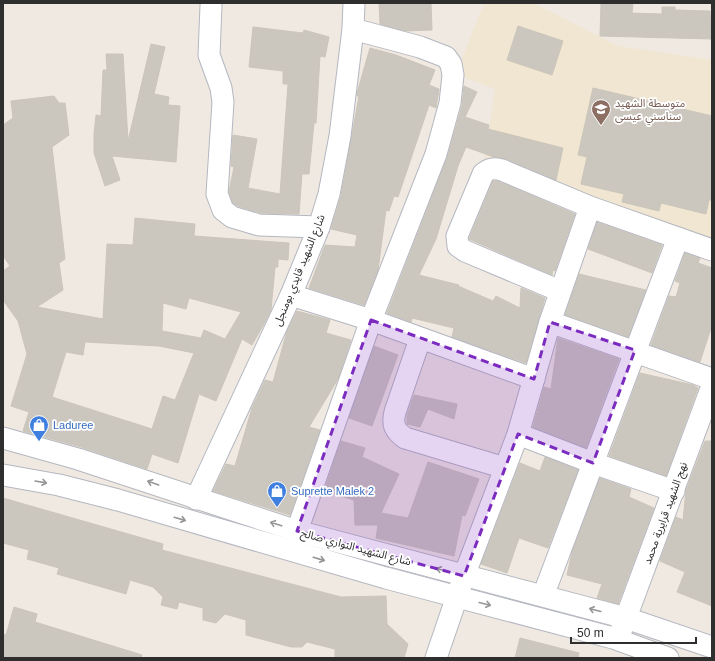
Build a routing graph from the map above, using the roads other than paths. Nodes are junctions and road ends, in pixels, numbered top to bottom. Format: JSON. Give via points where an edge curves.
{"nodes":[{"id":1,"x":354,"y":3,"type":"edge"},
{"id":2,"x":211,"y":6,"type":"dead end"},
{"id":3,"x":353,"y":29,"type":"junction"},
{"id":4,"x":590,"y":207,"type":"junction"},
{"id":5,"x":319,"y":227,"type":"junction"},
{"id":6,"x":678,"y":238,"type":"junction"},
{"id":7,"x":712,"y":250,"type":"edge"},
{"id":8,"x":560,"y":292,"type":"junction"},
{"id":9,"x":291,"y":295,"type":"junction"},
{"id":10,"x":371,"y":320,"type":"junction"},
{"id":11,"x":550,"y":322,"type":"junction"},
{"id":12,"x":420,"y":339,"type":"junction"},
{"id":13,"x":635,"y":350,"type":"junction"},
{"id":14,"x":534,"y":379,"type":"junction"},
{"id":15,"x":712,"y":379,"type":"edge"},
{"id":16,"x":712,"y":386,"type":"edge"},
{"id":17,"x":518,"y":434,"type":"junction"},
{"id":18,"x":3,"y":438,"type":"edge"},
{"id":19,"x":593,"y":463,"type":"junction"},
{"id":20,"x":505,"y":468,"type":"junction"},
{"id":21,"x":3,"y":475,"type":"edge"},
{"id":22,"x":674,"y":491,"type":"junction"},
{"id":23,"x":196,"y":499,"type":"junction"},
{"id":24,"x":297,"y":531,"type":"junction"},
{"id":25,"x":464,"y":576,"type":"junction"},
{"id":26,"x":543,"y":596,"type":"junction"},
{"id":27,"x":458,"y":598,"type":"junction"},
{"id":28,"x":626,"y":618,"type":"junction"},
{"id":29,"x":618,"y":639,"type":"junction"},
{"id":30,"x":712,"y":647,"type":"edge"},
{"id":31,"x":436,"y":658,"type":"edge"},
{"id":32,"x":668,"y":658,"type":"edge"}],
"edges":[{"from":1,"to":3,"type":"street","name":"شارع الشهيد قايدي بومنجل"},
{"from":2,"to":5,"type":"street","via":[[209,55],[221,88],[223,102],[217,194],[223,210],[232,217],[259,225]]},
{"from":3,"to":5,"type":"street","name":"شارع الشهيد قايدي بومنجل","via":[[340,136],[329,194]]},
{"from":3,"to":10,"type":"street","via":[[441,54],[449,60],[453,75],[450,103],[436,154]]},
{"from":4,"to":6,"type":"street"},
{"from":4,"to":8,"type":"street"},
{"from":4,"to":8,"type":"street","via":[[502,170],[491,168],[483,174],[458,236],[457,242],[461,249]]},
{"from":5,"to":9,"type":"street","name":"شارع الشهيد قايدي بومنجل"},
{"from":6,"to":7,"type":"street"},
{"from":6,"to":13,"type":"street"},
{"from":8,"to":11,"type":"street"},
{"from":9,"to":10,"type":"street"},
{"from":9,"to":23,"type":"street","name":"شارع الشهيد قايدي بومنجل"},
{"from":10,"to":12,"type":"street"},
{"from":10,"to":24,"type":"street"},
{"from":11,"to":13,"type":"street"},
{"from":11,"to":14,"type":"street"},
{"from":12,"to":14,"type":"street"},
{"from":12,"to":20,"type":"street","via":[[395,412],[394,428],[405,438]]},
{"from":13,"to":15,"type":"street"},
{"from":13,"to":19,"type":"street"},
{"from":14,"to":17,"type":"street"},
{"from":16,"to":22,"type":"street","name":"نهج الشهيد قرايرية محمد"},
{"from":17,"to":19,"type":"street"},
{"from":17,"to":20,"type":"street"},
{"from":23,"to":18,"type":"street","name":"شارع الشهيد النواري صالح","one_way":true,"via":[[85,461]]},
{"from":19,"to":22,"type":"street"},
{"from":19,"to":26,"type":"street"},
{"from":20,"to":25,"type":"street"},
{"from":21,"to":27,"type":"street","name":"شارع الشهيد النواري صالح","one_way":true,"via":[[59,485],[118,500]]},
{"from":22,"to":28,"type":"street","name":"نهج الشهيد قرايرية محمد"},
{"from":24,"to":23,"type":"street","name":"شارع الشهيد النواري صالح","one_way":true},
{"from":25,"to":24,"type":"street","name":"شارع الشهيد النواري صالح","one_way":true},
{"from":25,"to":26,"type":"street","name":"شارع الشهيد النواري صالح"},
{"from":25,"to":27,"type":"street"},
{"from":28,"to":26,"type":"street","name":"شارع الشهيد النواري صالح","one_way":true},
{"from":27,"to":29,"type":"street","name":"شارع الشهيد النواري صالح","one_way":true},
{"from":27,"to":31,"type":"street"},
{"from":28,"to":29,"type":"street","name":"نهج الشهيد قرايرية محمد"},
{"from":28,"to":30,"type":"street","name":"شارع الشهيد النواري صالح"},
{"from":29,"to":32,"type":"street","name":"شارع الشهيد النواري صالح"}]}
